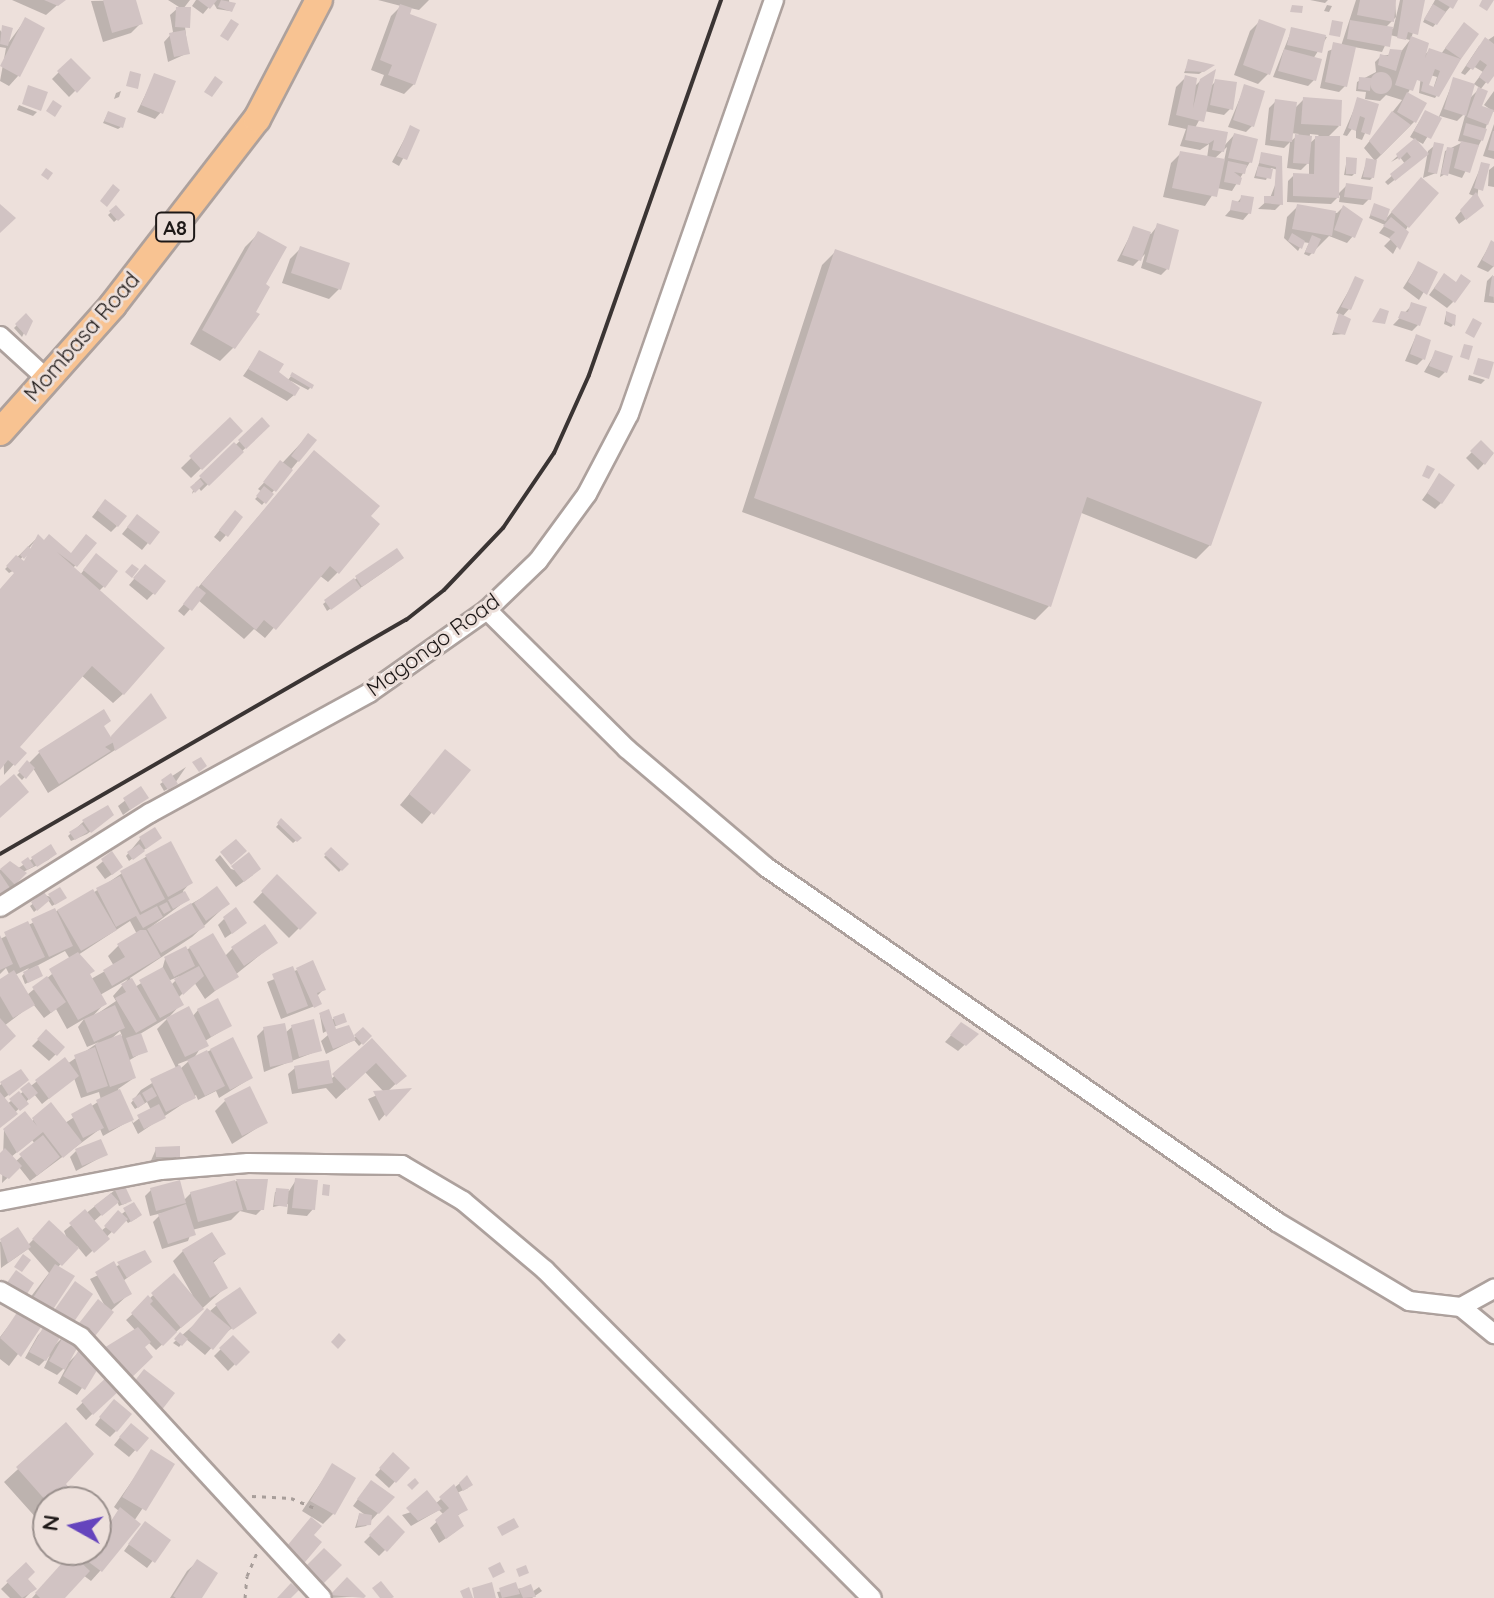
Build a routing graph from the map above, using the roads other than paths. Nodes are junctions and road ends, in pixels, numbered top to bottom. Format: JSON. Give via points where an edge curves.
{"nodes":[{"id":1,"x":319,"y":0,"type":"edge"},
{"id":2,"x":774,"y":0,"type":"edge"},
{"id":3,"x":0,"y":336,"type":"edge"},
{"id":4,"x":46,"y":378,"type":"junction"},
{"id":5,"x":0,"y":432,"type":"edge"},
{"id":6,"x":487,"y":610,"type":"junction"},
{"id":7,"x":0,"y":907,"type":"edge"},
{"id":8,"x":0,"y":1201,"type":"edge"},
{"id":9,"x":1494,"y":1289,"type":"edge"},
{"id":10,"x":0,"y":1291,"type":"edge"},
{"id":11,"x":1461,"y":1307,"type":"junction"},
{"id":12,"x":1494,"y":1334,"type":"edge"},
{"id":13,"x":322,"y":1598,"type":"edge"},
{"id":14,"x":872,"y":1598,"type":"edge"}],
"edges":[{"from":1,"to":4,"type":"highway","name":"Mombasa Road","number":"A8","via":[[257,119],[113,305]]},
{"from":2,"to":6,"type":"street","name":"Magongo Road","via":[[629,414],[587,494],[538,561]]},
{"from":3,"to":4,"type":"street"},
{"from":4,"to":5,"type":"highway","name":"Mombasa Road","number":"A8"},
{"from":6,"to":7,"type":"street","name":"Magongo Road","via":[[369,693],[150,813]]},
{"from":6,"to":11,"type":"street","via":[[627,749],[766,867],[1115,1112],[1392,1295],[1430,1307]]},
{"from":8,"to":14,"type":"street","via":[[161,1170],[248,1163],[364,1162],[402,1165],[429,1177],[545,1270]]},
{"from":9,"to":11,"type":"street"},
{"from":10,"to":13,"type":"street","via":[[81,1337],[263,1540]]},
{"from":11,"to":12,"type":"street"}]}
